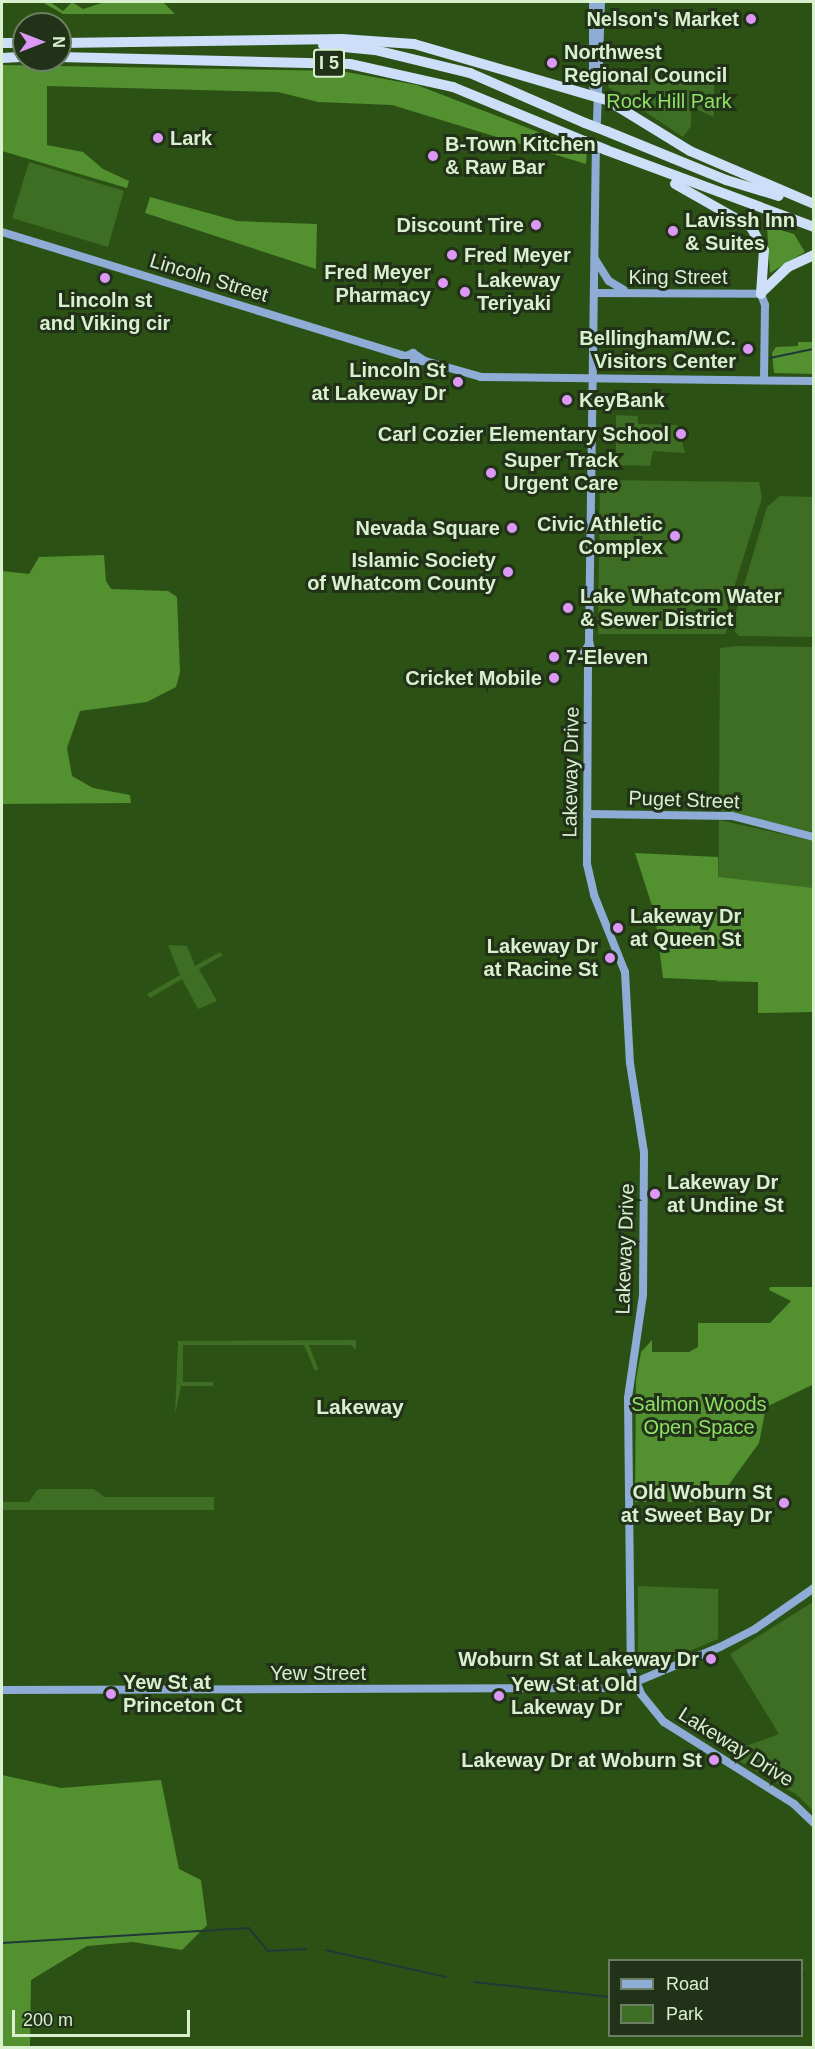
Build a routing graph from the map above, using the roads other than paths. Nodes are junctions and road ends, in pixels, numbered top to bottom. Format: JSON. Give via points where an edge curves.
{"nodes":[{"id":1,"x":593,"y":2,"type":"edge"},
{"id":2,"x":601,"y":2,"type":"edge"},
{"id":3,"x":239,"y":42,"type":"junction"},
{"id":4,"x":72,"y":43,"type":"edge"},
{"id":5,"x":72,"y":57,"type":"edge"},
{"id":6,"x":597,"y":97,"type":"junction"},
{"id":7,"x":597,"y":121,"type":"dead end"},
{"id":8,"x":601,"y":152,"type":"junction"},
{"id":9,"x":641,"y":165,"type":"junction"},
{"id":10,"x":813,"y":205,"type":"edge"},
{"id":11,"x":813,"y":227,"type":"edge"},
{"id":12,"x":2,"y":232,"type":"edge"},
{"id":13,"x":813,"y":255,"type":"edge"},
{"id":14,"x":594,"y":258,"type":"junction"},
{"id":15,"x":594,"y":293,"type":"junction"},
{"id":16,"x":633,"y":293,"type":"junction"},
{"id":17,"x":761,"y":294,"type":"junction"},
{"id":18,"x":592,"y":379,"type":"junction"},
{"id":19,"x":764,"y":380,"type":"junction"},
{"id":20,"x":813,"y":381,"type":"edge"},
{"id":21,"x":587,"y":814,"type":"junction"},
{"id":22,"x":813,"y":837,"type":"edge"},
{"id":23,"x":813,"y":1588,"type":"edge"},
{"id":24,"x":634,"y":1684,"type":"junction"},
{"id":25,"x":2,"y":1690,"type":"edge"},
{"id":26,"x":813,"y":1823,"type":"edge"}],
"edges":[{"from":1,"to":6,"type":"main road","via":[[593,86]]},
{"from":2,"to":6,"type":"main road","via":[[601,89]]},
{"from":3,"to":4,"type":"highway","number":"I 5"},
{"from":3,"to":6,"type":"highway","via":[[342,39],[414,44]]},
{"from":3,"to":10,"type":"highway","number":"I 5","bridge":true,"via":[[325,45],[430,62],[470,74],[585,123],[600,135],[726,180]]},
{"from":5,"to":8,"type":"highway","number":"I 5","bridge":true,"via":[[350,64],[453,87],[584,141]]},
{"from":6,"to":7,"type":"main road"},
{"from":6,"to":10,"type":"highway","via":[[623,107],[690,151]]},
{"from":8,"to":9,"type":"highway","number":"I 5"},
{"from":8,"to":14,"type":"main road","name":"Lakeway Drive"},
{"from":9,"to":11,"type":"highway","number":"I 5"},
{"from":9,"to":17,"type":"highway","via":[[751,227],[765,257]]},
{"from":12,"to":18,"type":"main road","name":"Lincoln Street","via":[[406,356],[419,364],[425,361],[492,378]]},
{"from":13,"to":17,"type":"highway","via":[[788,267]]},
{"from":14,"to":15,"type":"main road","name":"Lakeway Drive"},
{"from":14,"to":16,"type":"main road","via":[[612,285]]},
{"from":15,"to":16,"type":"main road","name":"King Street"},
{"from":15,"to":18,"type":"main road","name":"Lakeway Drive"},
{"from":16,"to":17,"type":"main road","name":"King Street"},
{"from":17,"to":19,"type":"main road","via":[[765,305]]},
{"from":18,"to":19,"type":"main road","name":"Lincoln Street"},
{"from":18,"to":21,"type":"main road","name":"Lakeway Drive","via":[[592,661],[588,665]]},
{"from":19,"to":20,"type":"main road","name":"Lincoln Street"},
{"from":21,"to":22,"type":"main road","name":"Puget Street","via":[[724,815]]},
{"from":21,"to":24,"type":"main road","name":"Lakeway Drive","via":[[591,884],[625,972],[630,1063],[643,1146],[643,1295],[628,1414],[628,1584]]},
{"from":23,"to":24,"type":"main road","name":"Yew Street","via":[[755,1629]]},
{"from":24,"to":25,"type":"main road","name":"Yew Street","via":[[570,1690]]},
{"from":24,"to":26,"type":"main road","name":"Lakeway Drive","via":[[664,1722],[794,1804]]}]}
